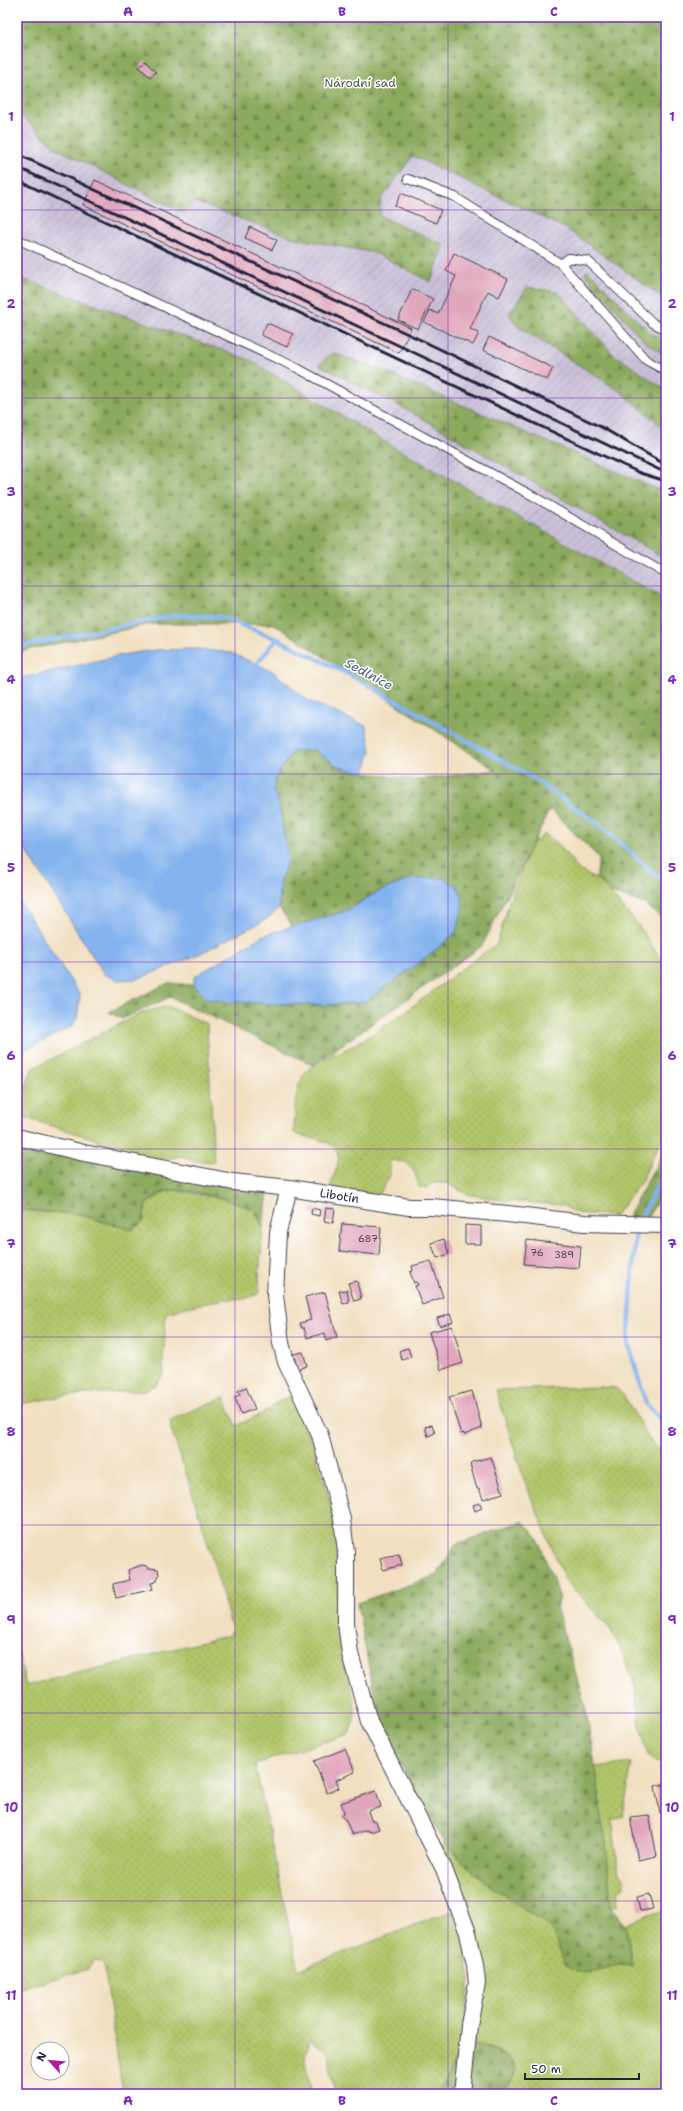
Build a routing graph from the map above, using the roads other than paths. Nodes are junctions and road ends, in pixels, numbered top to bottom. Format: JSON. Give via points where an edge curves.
{"nodes":[{"id":1,"x":408,"y":179,"type":"dead end"},
{"id":2,"x":17,"y":239,"type":"edge"},
{"id":3,"x":561,"y":264,"type":"junction"},
{"id":4,"x":666,"y":330,"type":"edge"},
{"id":5,"x":666,"y":371,"type":"edge"},
{"id":6,"x":666,"y":574,"type":"edge"},
{"id":7,"x":17,"y":1137,"type":"edge"},
{"id":8,"x":289,"y":1188,"type":"junction"},
{"id":9,"x":666,"y":1226,"type":"edge"},
{"id":10,"x":462,"y":2094,"type":"edge"}],
"edges":[{"from":1,"to":3,"type":"lane","via":[[455,197]]},
{"from":2,"to":6,"type":"lane","via":[[297,368],[533,496]]},
{"from":3,"to":4,"type":"lane","via":[[569,258],[588,261],[652,323]]},
{"from":3,"to":5,"type":"lane","via":[[646,360]]},
{"from":7,"to":8,"type":"street","name":"Libotín","via":[[233,1182]]},
{"from":8,"to":9,"type":"street","name":"Libotín","via":[[408,1208],[432,1207],[584,1223]]},
{"from":8,"to":10,"type":"street","via":[[278,1232],[275,1295],[281,1343],[286,1362],[320,1435],[340,1512],[346,1552],[346,1623],[350,1654],[369,1721],[444,1869],[468,1933],[475,1965],[476,1983]]}]}
